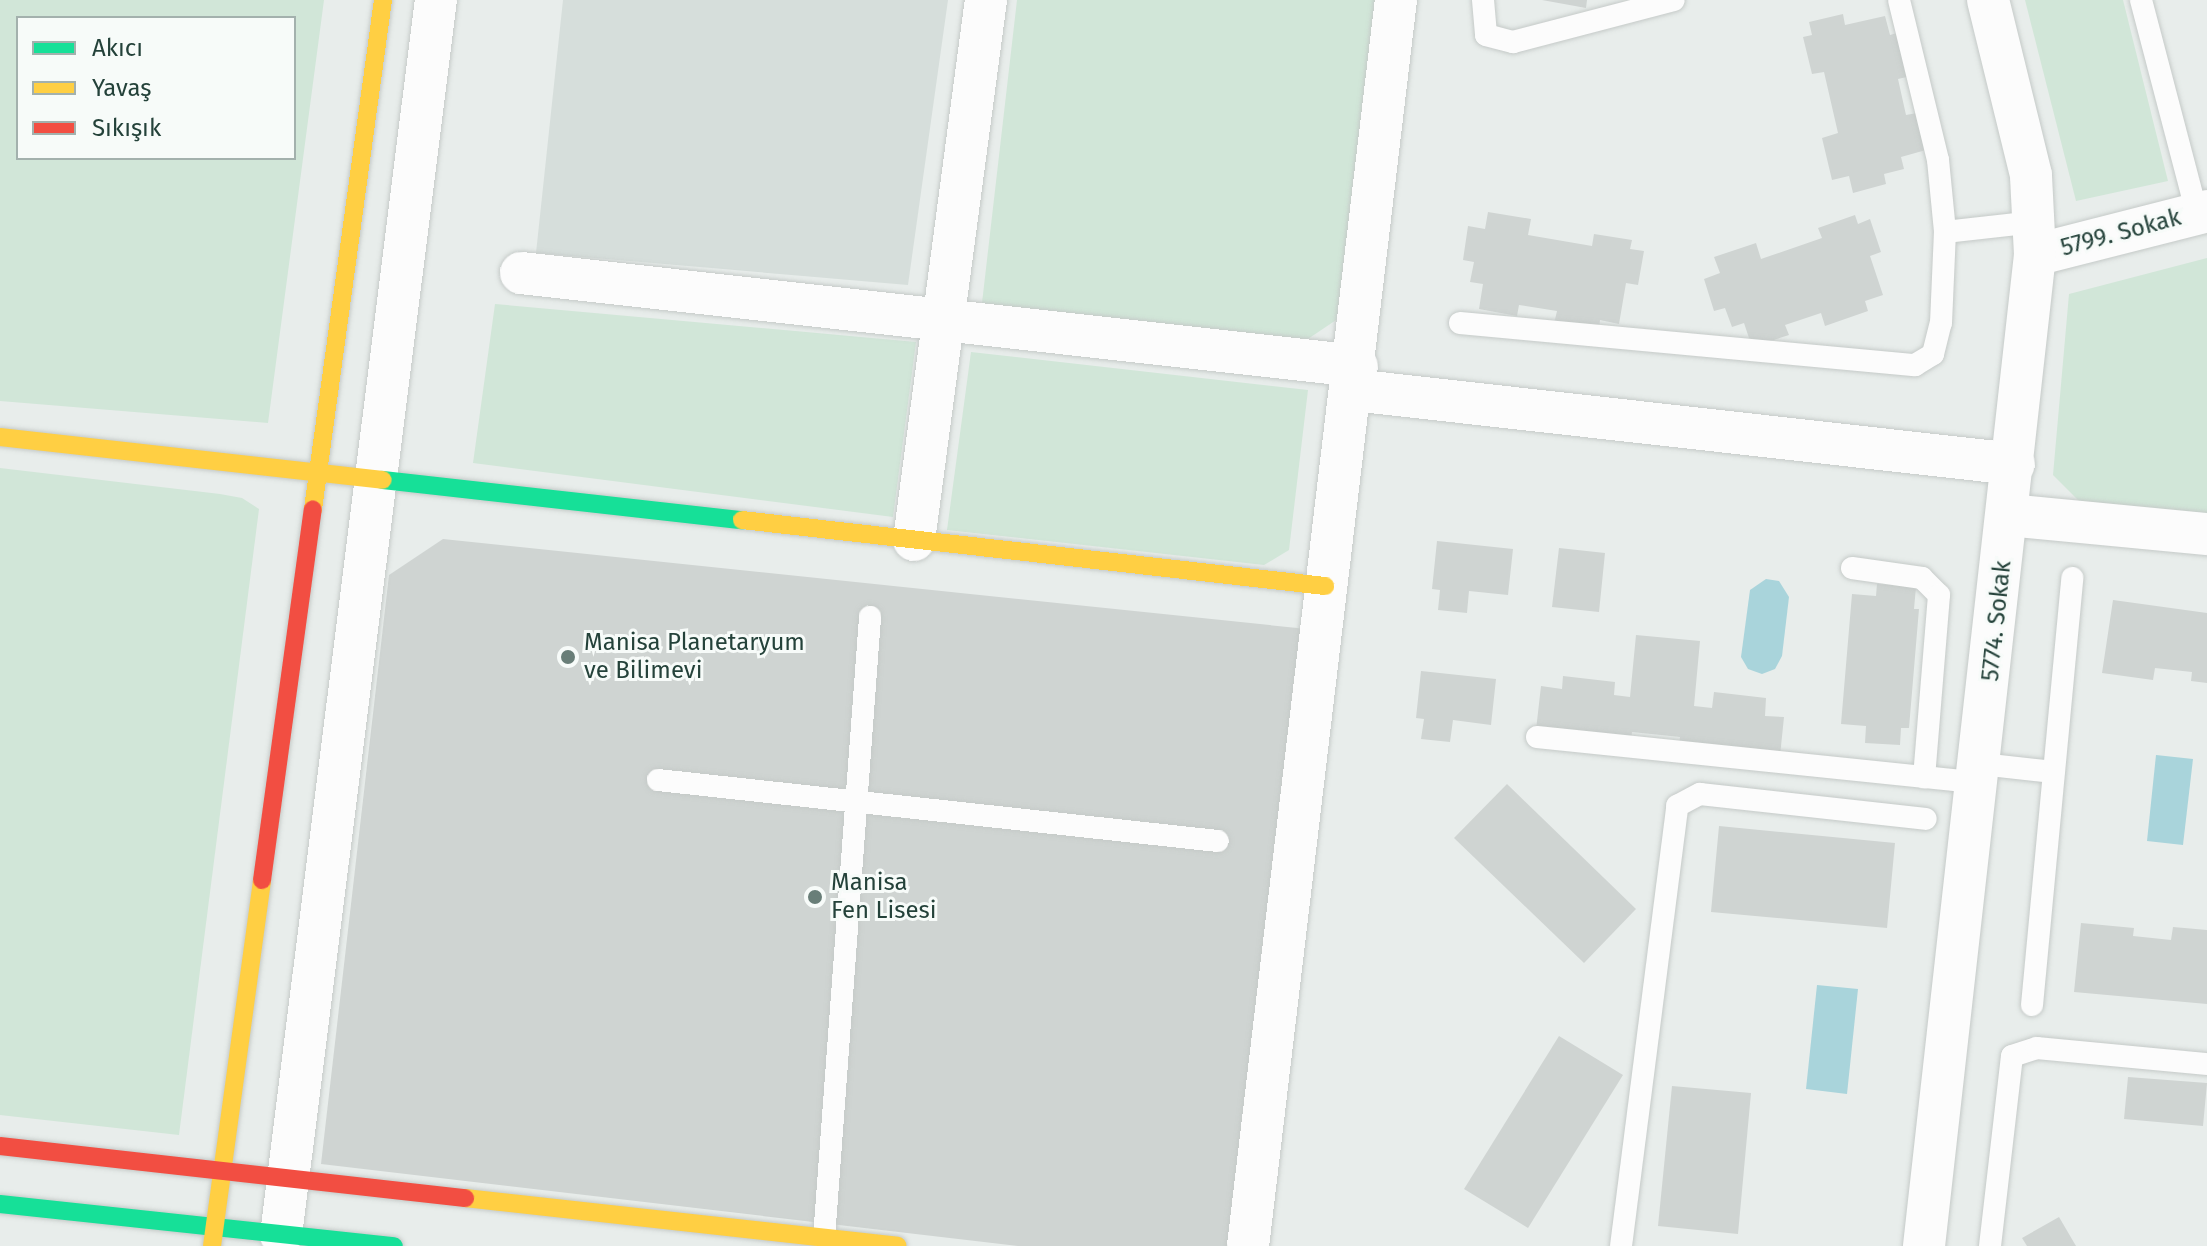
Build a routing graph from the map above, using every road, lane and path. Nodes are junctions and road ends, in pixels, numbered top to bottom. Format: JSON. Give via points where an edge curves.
{"nodes":[{"id":1,"x":383,"y":0,"type":"edge"},
{"id":2,"x":436,"y":0,"type":"edge"},
{"id":3,"x":986,"y":0,"type":"edge"},
{"id":4,"x":1396,"y":0,"type":"edge"},
{"id":5,"x":1483,"y":0,"type":"edge"},
{"id":6,"x":1674,"y":0,"type":"edge"},
{"id":7,"x":1899,"y":0,"type":"edge"},
{"id":8,"x":1988,"y":0,"type":"edge"},
{"id":9,"x":2141,"y":0,"type":"edge"},
{"id":10,"x":2202,"y":212,"type":"edge"},
{"id":11,"x":1945,"y":232,"type":"junction"},
{"id":12,"x":2034,"y":238,"type":"junction"},
{"id":13,"x":521,"y":273,"type":"dead end"},
{"id":14,"x":944,"y":321,"type":"junction"},
{"id":15,"x":1460,"y":323,"type":"dead end"},
{"id":16,"x":1355,"y":378,"type":"junction"},
{"id":17,"x":0,"y":437,"type":"edge"},
{"id":18,"x":2014,"y":464,"type":"junction"},
{"id":19,"x":321,"y":476,"type":"junction"},
{"id":20,"x":377,"y":483,"type":"junction"},
{"id":21,"x":2008,"y":515,"type":"junction"},
{"id":22,"x":2207,"y":534,"type":"edge"},
{"id":23,"x":914,"y":540,"type":"junction"},
{"id":24,"x":1852,"y":568,"type":"dead end"},
{"id":25,"x":2072,"y":578,"type":"dead end"},
{"id":26,"x":1325,"y":586,"type":"junction"},
{"id":27,"x":870,"y":617,"type":"dead end"},
{"id":28,"x":1537,"y":737,"type":"dead end"},
{"id":29,"x":2054,"y":772,"type":"junction"},
{"id":30,"x":1980,"y":774,"type":"junction"},
{"id":31,"x":1924,"y":777,"type":"junction"},
{"id":32,"x":658,"y":780,"type":"dead end"},
{"id":33,"x":856,"y":803,"type":"junction"},
{"id":34,"x":1926,"y":819,"type":"dead end"},
{"id":35,"x":1218,"y":841,"type":"dead end"},
{"id":36,"x":2032,"y":1005,"type":"dead end"},
{"id":37,"x":2207,"y":1064,"type":"edge"},
{"id":38,"x":0,"y":1146,"type":"edge"},
{"id":39,"x":225,"y":1172,"type":"junction"},
{"id":40,"x":291,"y":1178,"type":"junction"},
{"id":41,"x":0,"y":1204,"type":"edge"},
{"id":42,"x":281,"y":1235,"type":"junction"},
{"id":43,"x":213,"y":1238,"type":"edge"},
{"id":44,"x":824,"y":1238,"type":"junction"},
{"id":45,"x":394,"y":1246,"type":"edge"},
{"id":46,"x":897,"y":1246,"type":"edge"},
{"id":47,"x":1248,"y":1246,"type":"edge"},
{"id":48,"x":1621,"y":1246,"type":"edge"},
{"id":49,"x":1924,"y":1246,"type":"edge"},
{"id":50,"x":1990,"y":1246,"type":"edge"}],
"edges":[{"from":1,"to":19,"type":"street"},
{"from":2,"to":20,"type":"street"},
{"from":3,"to":14,"type":"street"},
{"from":4,"to":16,"type":"street"},
{"from":5,"to":6,"type":"lane","via":[[1486,35],[1513,42]]},
{"from":7,"to":11,"type":"lane","via":[[1938,160]]},
{"from":8,"to":12,"type":"street","name":"5774. Sokak","via":[[2028,161]]},
{"from":9,"to":10,"type":"lane"},
{"from":10,"to":12,"type":"street","name":"5799. Sokak"},
{"from":11,"to":12,"type":"lane"},
{"from":11,"to":15,"type":"lane","via":[[1941,323],[1933,354],[1915,365]]},
{"from":12,"to":18,"type":"street","name":"5774. Sokak"},
{"from":13,"to":14,"type":"street"},
{"from":14,"to":16,"type":"street"},
{"from":14,"to":23,"type":"street"},
{"from":16,"to":18,"type":"street"},
{"from":16,"to":26,"type":"street"},
{"from":17,"to":19,"type":"street"},
{"from":18,"to":21,"type":"street","name":"5774. Sokak"},
{"from":19,"to":20,"type":"street"},
{"from":19,"to":39,"type":"street"},
{"from":20,"to":23,"type":"street"},
{"from":20,"to":40,"type":"street"},
{"from":21,"to":22,"type":"street"},
{"from":21,"to":30,"type":"street","name":"5774. Sokak"},
{"from":23,"to":26,"type":"street"},
{"from":24,"to":31,"type":"lane","via":[[1922,578],[1939,595]]},
{"from":25,"to":29,"type":"lane"},
{"from":26,"to":47,"type":"street"},
{"from":27,"to":33,"type":"lane"},
{"from":28,"to":31,"type":"lane"},
{"from":29,"to":30,"type":"lane"},
{"from":29,"to":36,"type":"lane"},
{"from":30,"to":31,"type":"lane"},
{"from":30,"to":49,"type":"street","name":"5774. Sokak"},
{"from":32,"to":33,"type":"lane"},
{"from":33,"to":35,"type":"lane"},
{"from":33,"to":44,"type":"lane"},
{"from":34,"to":48,"type":"lane","via":[[1700,794],[1677,806]]},
{"from":37,"to":50,"type":"lane","via":[[2037,1048],[2012,1056]]},
{"from":38,"to":39,"type":"street"},
{"from":39,"to":40,"type":"street"},
{"from":39,"to":43,"type":"street"},
{"from":40,"to":42,"type":"street"},
{"from":40,"to":44,"type":"street"},
{"from":41,"to":43,"type":"street"},
{"from":42,"to":43,"type":"street"},
{"from":42,"to":45,"type":"street"},
{"from":44,"to":46,"type":"street"}]}
